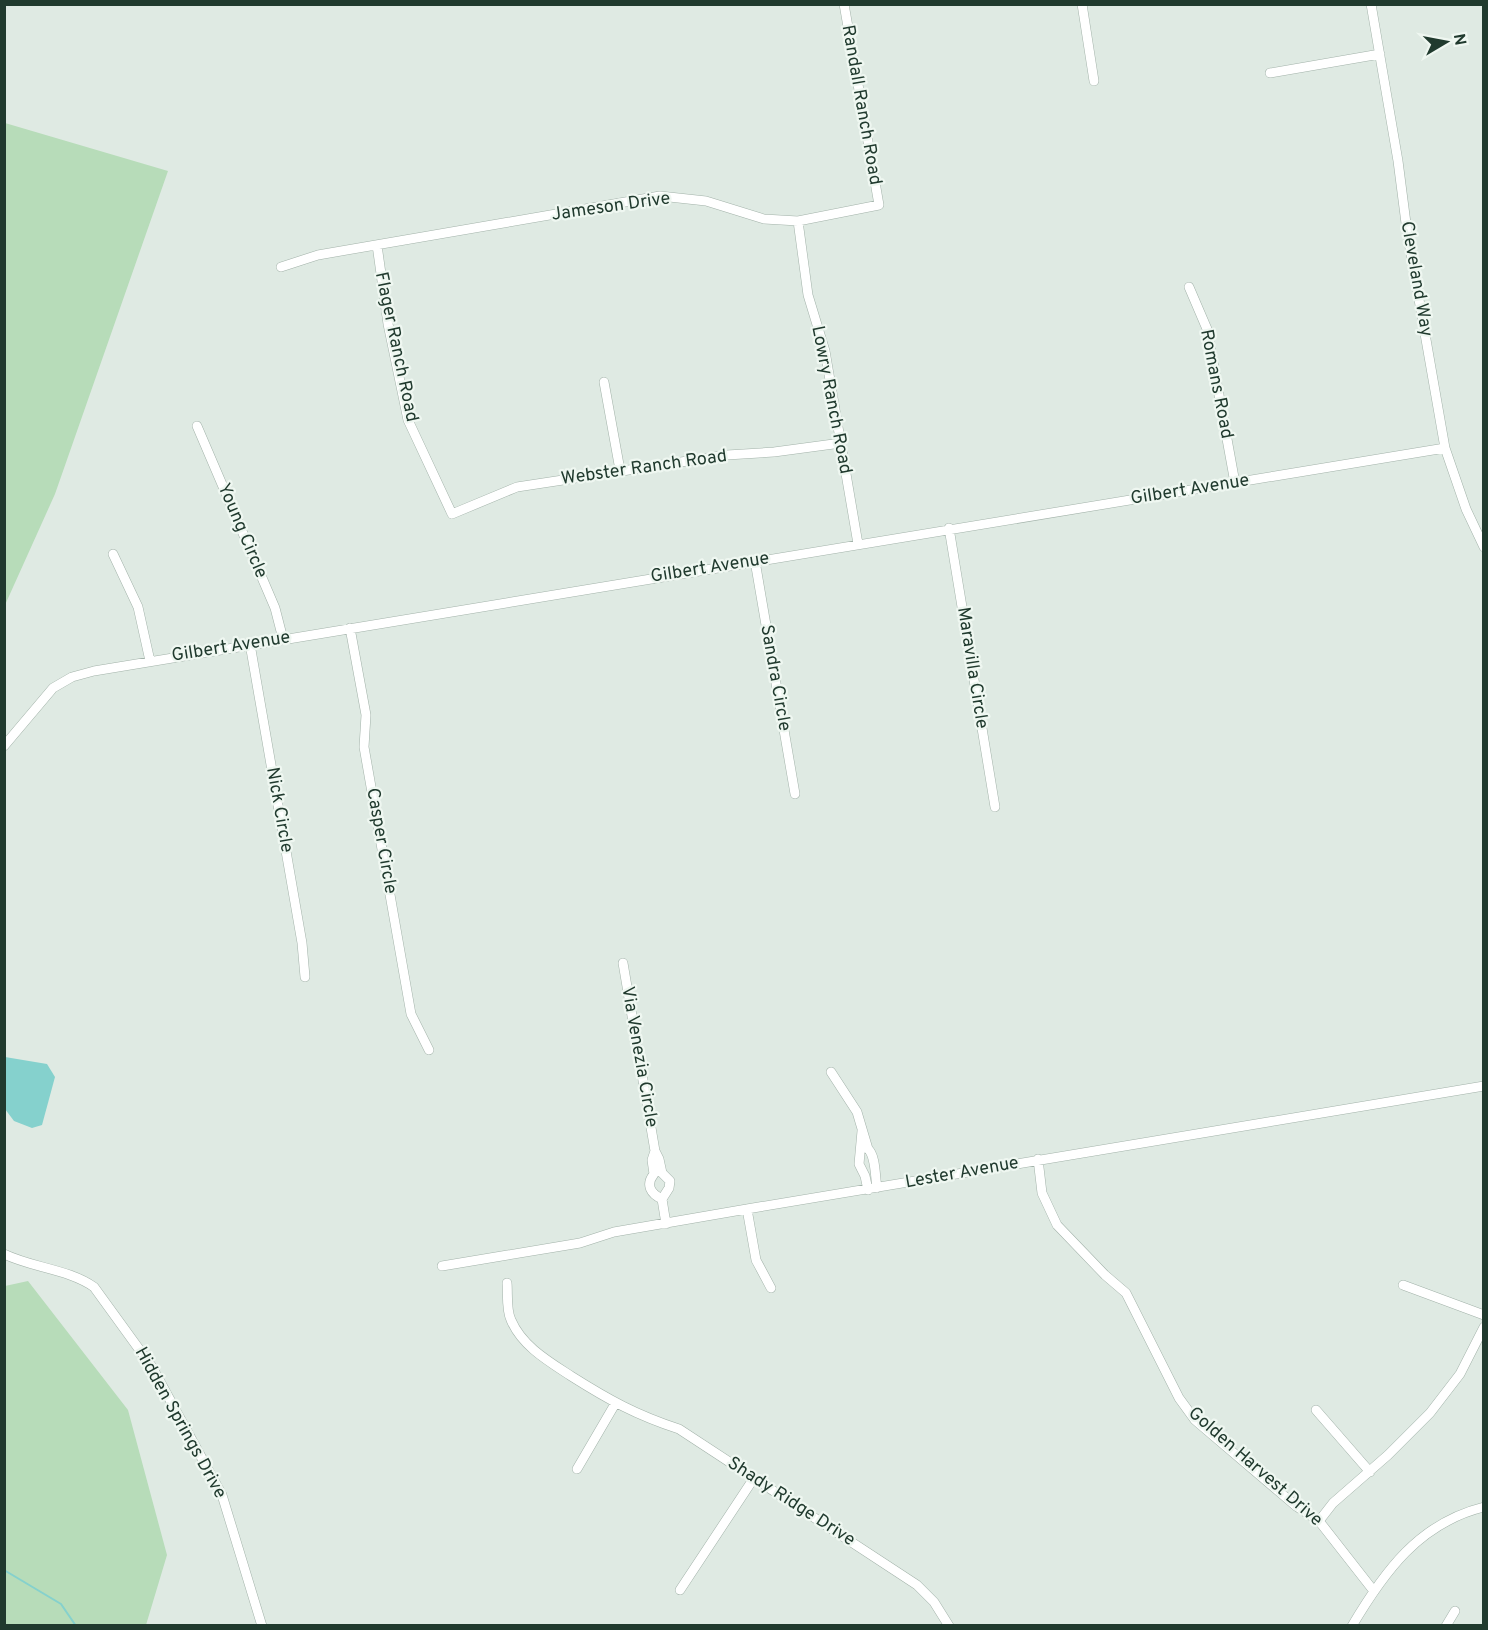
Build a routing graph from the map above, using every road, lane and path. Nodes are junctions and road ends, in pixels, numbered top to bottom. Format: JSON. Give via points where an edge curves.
{"nodes":[{"id":1,"x":844,"y":4,"type":"edge"},
{"id":2,"x":1082,"y":4,"type":"edge"},
{"id":3,"x":1371,"y":4,"type":"edge"},
{"id":4,"x":1380,"y":54,"type":"junction"},
{"id":5,"x":1270,"y":73,"type":"dead end"},
{"id":6,"x":1094,"y":81,"type":"dead end"},
{"id":7,"x":879,"y":205,"type":"joint"},
{"id":8,"x":798,"y":221,"type":"junction"},
{"id":9,"x":376,"y":245,"type":"junction"},
{"id":10,"x":281,"y":267,"type":"dead end"},
{"id":11,"x":1189,"y":287,"type":"dead end"},
{"id":12,"x":604,"y":382,"type":"dead end"},
{"id":13,"x":197,"y":426,"type":"dead end"},
{"id":14,"x":841,"y":443,"type":"junction"},
{"id":15,"x":1445,"y":448,"type":"junction"},
{"id":16,"x":620,"y":470,"type":"junction"},
{"id":17,"x":1235,"y":483,"type":"junction"},
{"id":18,"x":452,"y":514,"type":"joint"},
{"id":19,"x":949,"y":528,"type":"junction"},
{"id":20,"x":858,"y":544,"type":"junction"},
{"id":21,"x":1484,"y":547,"type":"edge"},
{"id":22,"x":113,"y":554,"type":"dead end"},
{"id":23,"x":754,"y":561,"type":"junction"},
{"id":24,"x":350,"y":628,"type":"junction"},
{"id":25,"x":282,"y":639,"type":"junction"},
{"id":26,"x":250,"y":644,"type":"junction"},
{"id":27,"x":150,"y":661,"type":"junction"},
{"id":28,"x":4,"y":746,"type":"edge"},
{"id":29,"x":795,"y":794,"type":"dead end"},
{"id":30,"x":995,"y":807,"type":"dead end"},
{"id":31,"x":623,"y":963,"type":"dead end"},
{"id":32,"x":305,"y":976,"type":"dead end"},
{"id":33,"x":429,"y":1050,"type":"dead end"},
{"id":34,"x":831,"y":1072,"type":"dead end"},
{"id":35,"x":1484,"y":1086,"type":"edge"},
{"id":36,"x":862,"y":1131,"type":"junction"},
{"id":37,"x":655,"y":1151,"type":"junction"},
{"id":38,"x":1038,"y":1159,"type":"junction"},
{"id":39,"x":872,"y":1189,"type":"junction"},
{"id":40,"x":662,"y":1199,"type":"junction"},
{"id":41,"x":747,"y":1209,"type":"junction"},
{"id":42,"x":666,"y":1224,"type":"junction"},
{"id":43,"x":4,"y":1254,"type":"edge"},
{"id":44,"x":442,"y":1266,"type":"dead end"},
{"id":45,"x":507,"y":1283,"type":"dead end"},
{"id":46,"x":1403,"y":1285,"type":"dead end"},
{"id":47,"x":771,"y":1288,"type":"dead end"},
{"id":48,"x":1484,"y":1315,"type":"edge"},
{"id":49,"x":1484,"y":1327,"type":"edge"},
{"id":50,"x":615,"y":1404,"type":"junction"},
{"id":51,"x":1316,"y":1410,"type":"dead end"},
{"id":52,"x":577,"y":1469,"type":"dead end"},
{"id":53,"x":1370,"y":1472,"type":"junction"},
{"id":54,"x":754,"y":1478,"type":"junction"},
{"id":55,"x":1484,"y":1507,"type":"edge"},
{"id":56,"x":1318,"y":1521,"type":"junction"},
{"id":57,"x":680,"y":1590,"type":"dead end"},
{"id":58,"x":1373,"y":1590,"type":"junction"},
{"id":59,"x":1455,"y":1611,"type":"dead end"},
{"id":60,"x":262,"y":1626,"type":"edge"},
{"id":61,"x":949,"y":1626,"type":"edge"},
{"id":62,"x":1352,"y":1626,"type":"edge"},
{"id":63,"x":1446,"y":1626,"type":"edge"}],
"edges":[{"from":1,"to":7,"type":"street","name":"Randall Ranch Road"},
{"from":2,"to":6,"type":"street"},
{"from":3,"to":4,"type":"street","name":"Cleveland Way"},
{"from":4,"to":5,"type":"street"},
{"from":4,"to":15,"type":"street","name":"Cleveland Way"},
{"from":7,"to":8,"type":"street","name":"Jameson Drive"},
{"from":8,"to":9,"type":"street","name":"Jameson Drive","via":[[764,219],[706,201],[660,196]]},
{"from":8,"to":14,"type":"street","name":"Lowry Ranch Road","via":[[808,295],[825,351]]},
{"from":9,"to":10,"type":"street","name":"Jameson Drive","via":[[318,255]]},
{"from":9,"to":18,"type":"street","name":"Flager Ranch Road","via":[[408,420]]},
{"from":11,"to":17,"type":"street","name":"Romans Road","via":[[1207,329]]},
{"from":12,"to":16,"type":"street"},
{"from":13,"to":25,"type":"street","name":"Young Circle","via":[[275,608]]},
{"from":14,"to":16,"type":"street","name":"Webster Ranch Road"},
{"from":14,"to":20,"type":"street","name":"Lowry Ranch Road"},
{"from":15,"to":17,"type":"street","name":"Gilbert Avenue"},
{"from":15,"to":21,"type":"street","name":"Cleveland Way"},
{"from":16,"to":18,"type":"street","name":"Webster Ranch Road","via":[[517,487]]},
{"from":17,"to":19,"type":"street","name":"Gilbert Avenue"},
{"from":19,"to":20,"type":"street","name":"Gilbert Avenue"},
{"from":19,"to":30,"type":"street","name":"Maravilla Circle"},
{"from":20,"to":23,"type":"street","name":"Gilbert Avenue"},
{"from":22,"to":27,"type":"street","via":[[138,607]]},
{"from":23,"to":24,"type":"street","name":"Gilbert Avenue"},
{"from":23,"to":29,"type":"street","name":"Sandra Circle"},
{"from":24,"to":25,"type":"street","name":"Gilbert Avenue"},
{"from":24,"to":33,"type":"street","name":"Casper Circle","via":[[366,715],[364,747],[411,1014]]},
{"from":25,"to":26,"type":"street","name":"Gilbert Avenue"},
{"from":26,"to":27,"type":"street","name":"Gilbert Avenue"},
{"from":26,"to":32,"type":"street","name":"Nick Circle"},
{"from":27,"to":28,"type":"street","name":"Gilbert Avenue","via":[[72,677],[53,688]]},
{"from":31,"to":37,"type":"street","name":"Via Venezia Circle"},
{"from":34,"to":36,"type":"street","via":[[857,1112]]},
{"from":35,"to":38,"type":"street","name":"Lester Avenue"},
{"from":36,"to":39,"type":"street","via":[[859,1164]]},
{"from":36,"to":39,"type":"street","via":[[875,1160]]},
{"from":37,"to":40,"type":"street","name":"Via Venezia Circle","via":[[662,1173],[670,1181]]},
{"from":37,"to":40,"type":"street","name":"Via Venezia Circle","via":[[649,1186]]},
{"from":38,"to":39,"type":"street","name":"Lester Avenue"},
{"from":38,"to":56,"type":"street","name":"Golden Harvest Drive","via":[[1042,1194],[1057,1225],[1126,1293],[1179,1398],[1195,1420]]},
{"from":39,"to":41,"type":"street","name":"Lester Avenue"},
{"from":40,"to":42,"type":"street","name":"Via Venezia Circle"},
{"from":41,"to":42,"type":"street","name":"Lester Avenue"},
{"from":41,"to":47,"type":"street","via":[[756,1260]]},
{"from":42,"to":44,"type":"street","name":"Lester Avenue"},
{"from":43,"to":60,"type":"street","name":"Hidden Springs Drive","via":[[83,1279],[94,1287],[152,1367],[222,1495]]},
{"from":45,"to":50,"type":"street","name":"Shady Ridge Drive","via":[[510,1319],[524,1341],[540,1356]]},
{"from":46,"to":48,"type":"street"},
{"from":49,"to":53,"type":"street","via":[[1460,1374],[1430,1413]]},
{"from":50,"to":52,"type":"street"},
{"from":50,"to":54,"type":"street","name":"Shady Ridge Drive","via":[[679,1429]]},
{"from":51,"to":53,"type":"street"},
{"from":53,"to":56,"type":"street"},
{"from":54,"to":57,"type":"street"},
{"from":54,"to":61,"type":"street","name":"Shady Ridge Drive","via":[[917,1586],[934,1602]]},
{"from":55,"to":58,"type":"street","via":[[1445,1522],[1424,1536],[1404,1552]]},
{"from":56,"to":58,"type":"street","name":"Golden Harvest Drive"},
{"from":58,"to":62,"type":"street"},
{"from":59,"to":63,"type":"street"}]}
